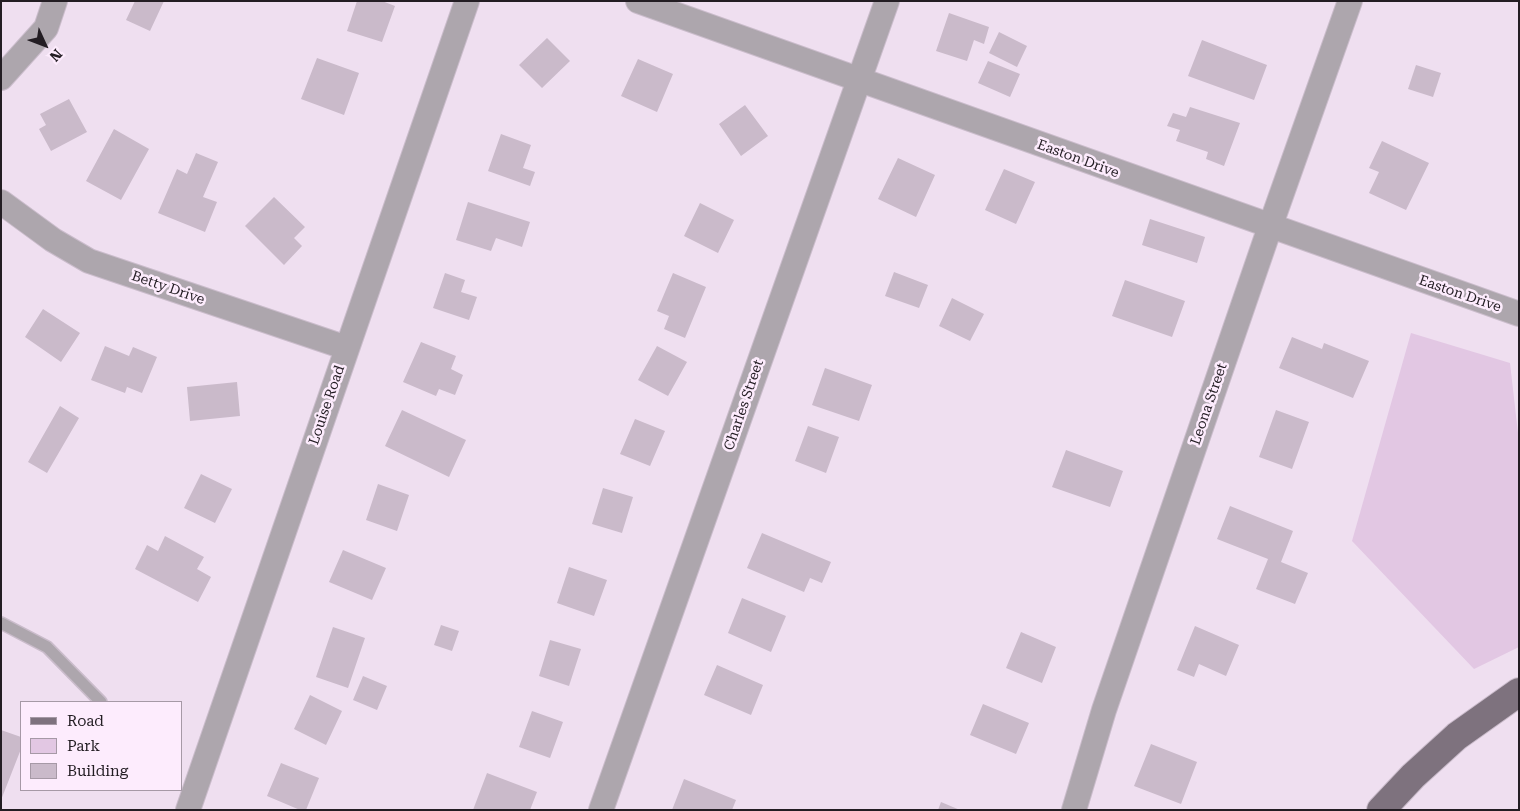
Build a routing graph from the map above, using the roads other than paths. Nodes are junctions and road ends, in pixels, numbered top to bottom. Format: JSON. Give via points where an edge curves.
{"nodes":[{"id":1,"x":55,"y":1,"type":"edge"},
{"id":2,"x":467,"y":1,"type":"edge"},
{"id":3,"x":638,"y":1,"type":"edge"},
{"id":4,"x":887,"y":1,"type":"edge"},
{"id":5,"x":1350,"y":1,"type":"edge"},
{"id":6,"x":1,"y":78,"type":"edge"},
{"id":7,"x":858,"y":81,"type":"junction"},
{"id":8,"x":1,"y":202,"type":"edge"},
{"id":9,"x":1270,"y":227,"type":"junction"},
{"id":10,"x":1519,"y":314,"type":"edge"},
{"id":11,"x":347,"y":348,"type":"junction"},
{"id":12,"x":1,"y":623,"type":"edge"},
{"id":13,"x":1519,"y":692,"type":"edge"},
{"id":14,"x":100,"y":701,"type":"edge"},
{"id":15,"x":187,"y":796,"type":"edge"},
{"id":16,"x":601,"y":810,"type":"edge"},
{"id":17,"x":1074,"y":810,"type":"edge"},
{"id":18,"x":1381,"y":810,"type":"edge"}],
"edges":[{"from":1,"to":6,"type":"street","via":[[46,28]]},
{"from":2,"to":11,"type":"street","name":"Louise Road"},
{"from":3,"to":7,"type":"street","name":"Easton Drive"},
{"from":4,"to":7,"type":"street","name":"Charles Street"},
{"from":5,"to":9,"type":"street","name":"Leona Street"},
{"from":7,"to":9,"type":"street","name":"Easton Drive"},
{"from":7,"to":16,"type":"street","name":"Charles Street"},
{"from":8,"to":11,"type":"street","name":"Betty Drive","via":[[89,262]]},
{"from":9,"to":10,"type":"street","name":"Easton Drive"},
{"from":9,"to":17,"type":"street","name":"Leona Street","via":[[1107,701]]},
{"from":11,"to":15,"type":"street","name":"Louise Road"},
{"from":12,"to":14,"type":"lane","via":[[46,647]]},
{"from":13,"to":18,"type":"main road","via":[[1457,736]]}]}
